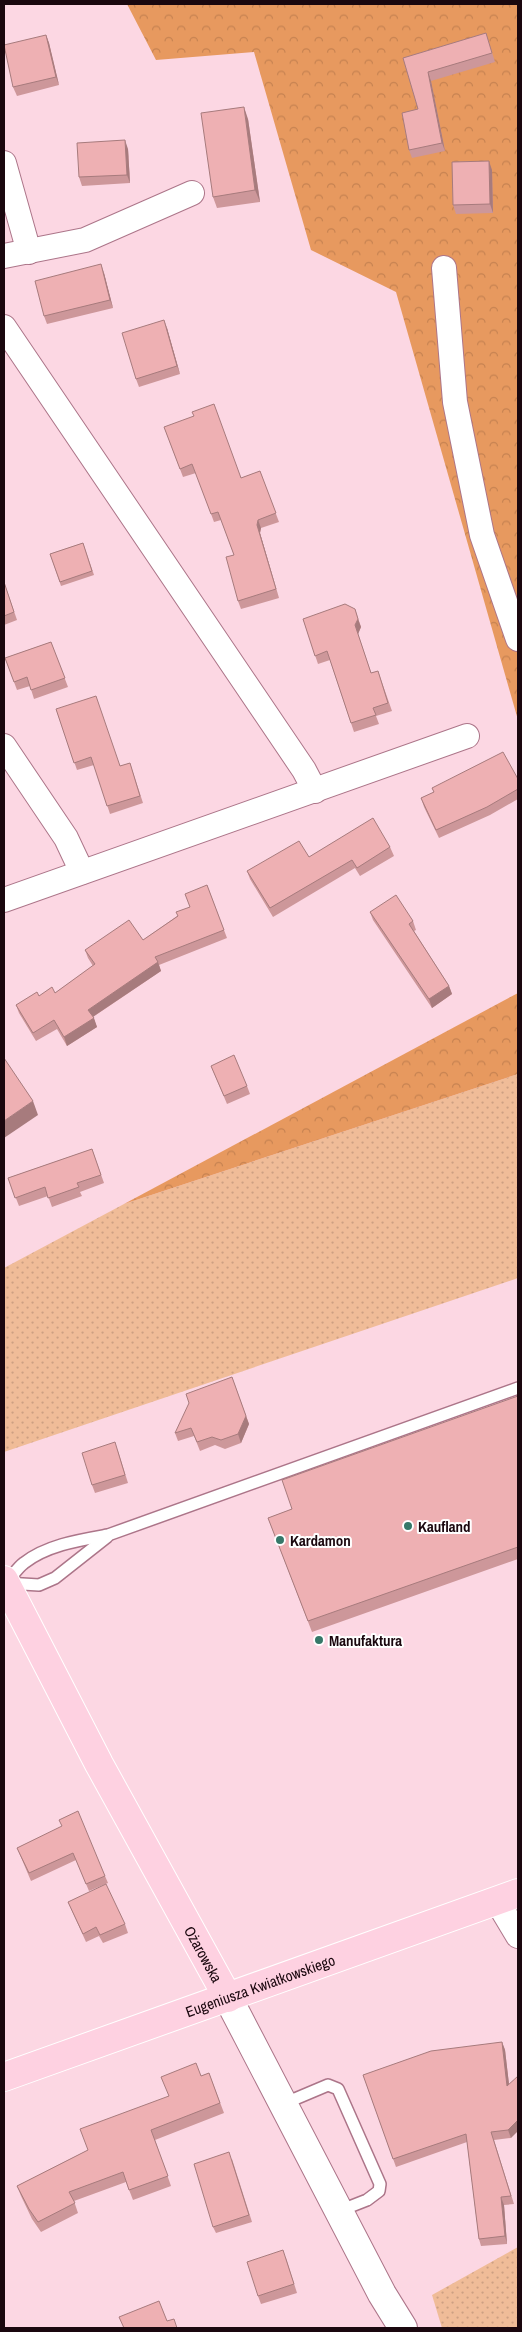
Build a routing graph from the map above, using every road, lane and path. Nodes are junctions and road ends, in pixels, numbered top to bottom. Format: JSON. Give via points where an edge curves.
{"nodes":[{"id":1,"x":4,"y":163,"type":"edge"},
{"id":2,"x":192,"y":193,"type":"dead end"},
{"id":3,"x":29,"y":252,"type":"junction"},
{"id":4,"x":4,"y":256,"type":"edge"},
{"id":5,"x":444,"y":268,"type":"dead end"},
{"id":6,"x":4,"y":327,"type":"edge"},
{"id":7,"x":518,"y":639,"type":"edge"},
{"id":8,"x":467,"y":736,"type":"dead end"},
{"id":9,"x":4,"y":746,"type":"edge"},
{"id":10,"x":315,"y":791,"type":"junction"},
{"id":11,"x":82,"y":872,"type":"junction"},
{"id":12,"x":4,"y":900,"type":"edge"},
{"id":13,"x":518,"y":1388,"type":"edge"},
{"id":14,"x":108,"y":1536,"type":"junction"},
{"id":15,"x":5,"y":1581,"type":"edge"},
{"id":16,"x":508,"y":1897,"type":"edge"},
{"id":17,"x":518,"y":1936,"type":"edge"},
{"id":18,"x":228,"y":1998,"type":"junction"},
{"id":19,"x":4,"y":2077,"type":"edge"},
{"id":20,"x":283,"y":2104,"type":"junction"},
{"id":21,"x":339,"y":2211,"type":"junction"},
{"id":22,"x":403,"y":2328,"type":"edge"}],
"edges":[{"from":1,"to":3,"type":"street"},
{"from":2,"to":3,"type":"street","via":[[85,240]]},
{"from":3,"to":4,"type":"street"},
{"from":5,"to":7,"type":"street","via":[[455,402],[482,535]]},
{"from":6,"to":10,"type":"street","via":[[304,770]]},
{"from":8,"to":10,"type":"street"},
{"from":9,"to":11,"type":"street","via":[[66,838]]},
{"from":10,"to":11,"type":"street"},
{"from":11,"to":12,"type":"street"},
{"from":13,"to":14,"type":"lane"},
{"from":14,"to":15,"type":"lane","via":[[42,1552]]},
{"from":14,"to":15,"type":"lane","via":[[55,1578],[39,1585]]},
{"from":15,"to":18,"type":"main road","name":"Ożarowska","via":[[99,1764]]},
{"from":16,"to":17,"type":"street"},
{"from":16,"to":18,"type":"main road","name":"Eugeniusza Kwiatkowskiego"},
{"from":18,"to":19,"type":"main road","name":"Eugeniusza Kwiatkowskiego"},
{"from":18,"to":20,"type":"street","name":"Ożarowska"},
{"from":20,"to":21,"type":"street","name":"Ożarowska"},
{"from":20,"to":21,"type":"lane","via":[[328,2085],[338,2089],[380,2184],[379,2191],[366,2200]]},
{"from":21,"to":22,"type":"street","name":"Ożarowska"}]}
